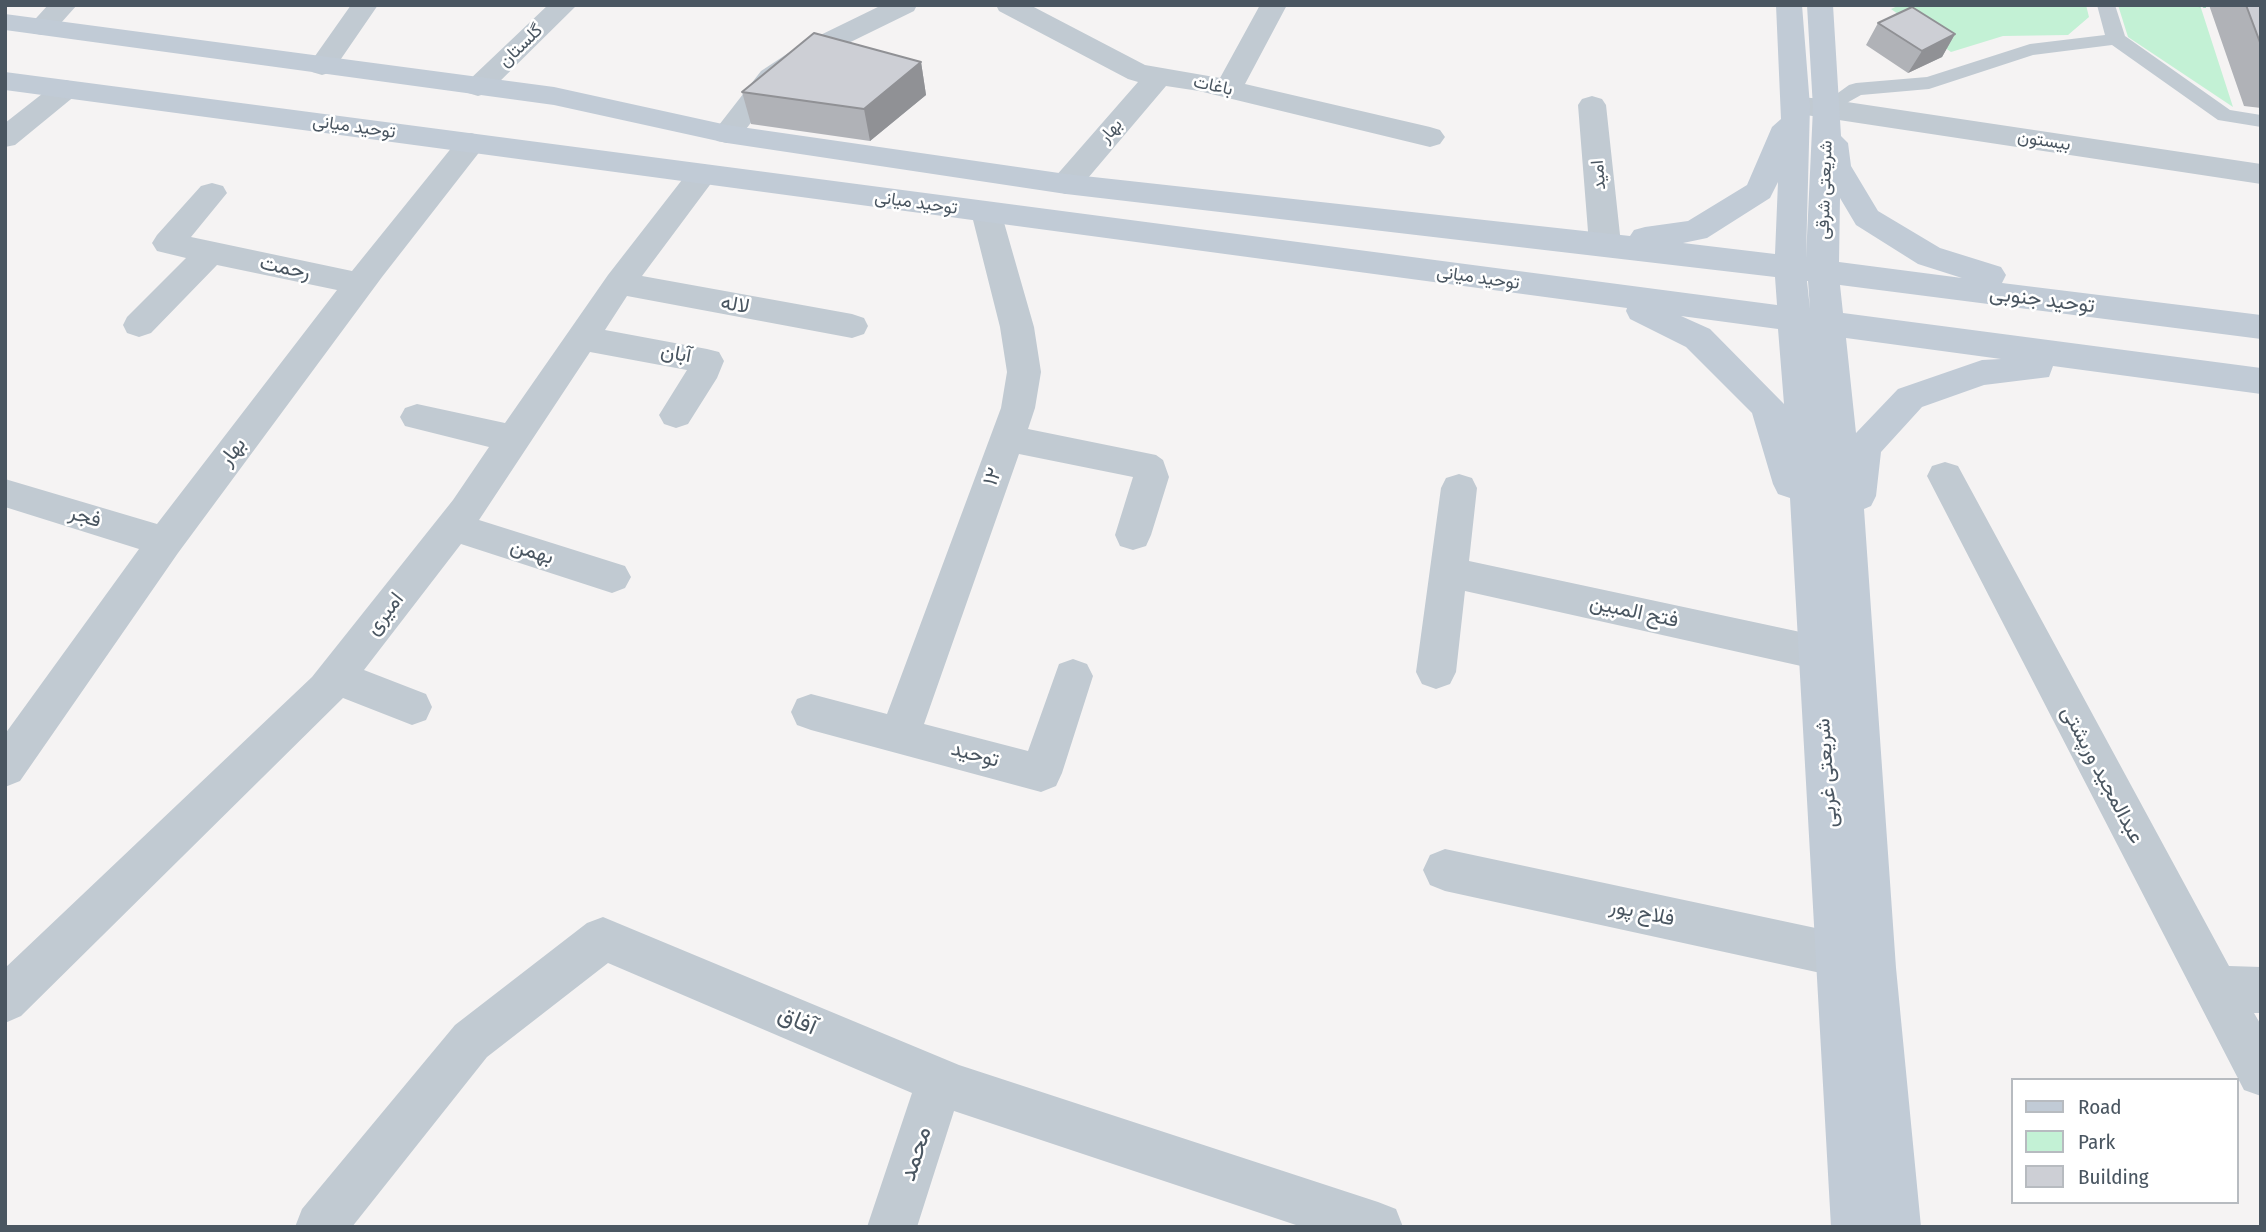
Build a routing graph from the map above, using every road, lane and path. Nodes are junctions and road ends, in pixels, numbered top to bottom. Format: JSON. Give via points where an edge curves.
{"nodes":[{"id":1,"x":64,"y":5,"type":"edge"},
{"id":2,"x":365,"y":5,"type":"edge"},
{"id":3,"x":564,"y":5,"type":"edge"},
{"id":4,"x":904,"y":5,"type":"edge"},
{"id":5,"x":1009,"y":5,"type":"edge"},
{"id":6,"x":1274,"y":5,"type":"edge"},
{"id":7,"x":1789,"y":5,"type":"edge"},
{"id":8,"x":1820,"y":5,"type":"edge"},
{"id":9,"x":2106,"y":5,"type":"edge"},
{"id":10,"x":2196,"y":5,"type":"edge"},
{"id":11,"x":2206,"y":6,"type":"edge"},
{"id":12,"x":5,"y":22,"type":"edge"},
{"id":13,"x":42,"y":27,"type":"junction"},
{"id":14,"x":2116,"y":39,"type":"junction"},
{"id":15,"x":322,"y":66,"type":"junction"},
{"id":16,"x":1157,"y":78,"type":"junction"},
{"id":17,"x":5,"y":81,"type":"edge"},
{"id":18,"x":478,"y":87,"type":"junction"},
{"id":19,"x":66,"y":89,"type":"junction"},
{"id":20,"x":1228,"y":89,"type":"junction"},
{"id":21,"x":1592,"y":105,"type":"dead end"},
{"id":22,"x":1796,"y":106,"type":"junction"},
{"id":23,"x":1827,"y":108,"type":"junction"},
{"id":24,"x":2261,"y":121,"type":"edge"},
{"id":25,"x":727,"y":134,"type":"junction"},
{"id":26,"x":1430,"y":137,"type":"dead end"},
{"id":27,"x":5,"y":138,"type":"edge"},
{"id":28,"x":471,"y":143,"type":"junction"},
{"id":29,"x":938,"y":164,"type":"junction"},
{"id":30,"x":703,"y":174,"type":"junction"},
{"id":31,"x":2261,"y":174,"type":"edge"},
{"id":32,"x":1066,"y":184,"type":"junction"},
{"id":33,"x":212,"y":193,"type":"dead end"},
{"id":34,"x":926,"y":204,"type":"junction"},
{"id":35,"x":986,"y":212,"type":"junction"},
{"id":36,"x":1605,"y":244,"type":"junction"},
{"id":37,"x":211,"y":252,"type":"junction"},
{"id":38,"x":1790,"y":268,"type":"junction"},
{"id":39,"x":1823,"y":272,"type":"junction"},
{"id":40,"x":619,"y":283,"type":"junction"},
{"id":41,"x":360,"y":284,"type":"junction"},
{"id":42,"x":1608,"y":296,"type":"junction"},
{"id":43,"x":2092,"y":306,"type":"junction"},
{"id":44,"x":1810,"y":322,"type":"junction"},
{"id":45,"x":139,"y":325,"type":"dead end"},
{"id":46,"x":852,"y":326,"type":"dead end"},
{"id":47,"x":2261,"y":327,"type":"edge"},
{"id":48,"x":583,"y":338,"type":"junction"},
{"id":49,"x":2104,"y":361,"type":"junction"},
{"id":50,"x":2261,"y":381,"type":"edge"},
{"id":51,"x":677,"y":415,"type":"dead end"},
{"id":52,"x":417,"y":417,"type":"dead end"},
{"id":53,"x":1007,"y":438,"type":"junction"},
{"id":54,"x":514,"y":439,"type":"junction"},
{"id":55,"x":1945,"y":476,"type":"dead end"},
{"id":56,"x":1459,"y":488,"type":"dead end"},
{"id":57,"x":5,"y":493,"type":"edge"},
{"id":58,"x":453,"y":527,"type":"junction"},
{"id":59,"x":1133,"y":535,"type":"dead end"},
{"id":60,"x":165,"y":542,"type":"junction"},
{"id":61,"x":1832,"y":556,"type":"junction"},
{"id":62,"x":1448,"y":572,"type":"junction"},
{"id":63,"x":612,"y":577,"type":"dead end"},
{"id":64,"x":1819,"y":653,"type":"junction"},
{"id":65,"x":1437,"y":672,"type":"dead end"},
{"id":66,"x":1073,"y":676,"type":"dead end"},
{"id":67,"x":335,"y":677,"type":"junction"},
{"id":68,"x":412,"y":707,"type":"dead end"},
{"id":69,"x":811,"y":712,"type":"dead end"},
{"id":70,"x":900,"y":734,"type":"junction"},
{"id":71,"x":5,"y":768,"type":"edge"},
{"id":72,"x":1445,"y":870,"type":"dead end"},
{"id":73,"x":1839,"y":955,"type":"junction"},
{"id":74,"x":2216,"y":989,"type":"junction"},
{"id":75,"x":2261,"y":989,"type":"edge"},
{"id":76,"x":5,"y":1000,"type":"edge"},
{"id":77,"x":2261,"y":1073,"type":"edge"},
{"id":78,"x":940,"y":1082,"type":"junction"},
{"id":79,"x":320,"y":1227,"type":"edge"},
{"id":80,"x":892,"y":1227,"type":"edge"},
{"id":81,"x":1378,"y":1227,"type":"edge"},
{"id":82,"x":1856,"y":1227,"type":"edge"},
{"id":83,"x":1896,"y":1227,"type":"edge"}],
"edges":[{"from":1,"to":13,"type":"street"},
{"from":2,"to":15,"type":"street"},
{"from":3,"to":18,"type":"street","name":"گلستان"},
{"from":4,"to":25,"type":"street","via":[[812,50],[772,77]]},
{"from":5,"to":16,"type":"street","name":"باغات","via":[[1138,73]]},
{"from":6,"to":20,"type":"street"},
{"from":7,"to":22,"type":"main road","name":"شریعتی شرقی"},
{"from":8,"to":23,"type":"main road","name":"شریعتی شرقی"},
{"from":9,"to":14,"type":"lane"},
{"from":10,"to":11,"type":"path"},
{"from":12,"to":13,"type":"main road","name":"توحید میانی"},
{"from":13,"to":15,"type":"main road","name":"توحید میانی"},
{"from":14,"to":23,"type":"lane","via":[[2030,50],[1929,83],[1856,89]]},
{"from":14,"to":24,"type":"lane","via":[[2225,116]]},
{"from":15,"to":18,"type":"main road","name":"توحید میانی"},
{"from":16,"to":20,"type":"street","name":"باغات"},
{"from":16,"to":32,"type":"street","name":"بهار"},
{"from":17,"to":19,"type":"main road","name":"توحید میانی"},
{"from":18,"to":25,"type":"main road","name":"توحید میانی","via":[[554,96]]},
{"from":19,"to":27,"type":"street"},
{"from":19,"to":28,"type":"main road","name":"توحید میانی"},
{"from":20,"to":26,"type":"street","name":"باغات"},
{"from":21,"to":36,"type":"street","name":"امید"},
{"from":22,"to":23,"type":"street"},
{"from":22,"to":36,"type":"main road","via":[[1759,191],[1696,230]]},
{"from":22,"to":38,"type":"main road","name":"شریعتی شرقی"},
{"from":23,"to":31,"type":"street","name":"بیستون"},
{"from":23,"to":39,"type":"main road","name":"شریعتی شرقی"},
{"from":23,"to":43,"type":"main road","via":[[1836,166],[1867,218],[1929,256]]},
{"from":25,"to":29,"type":"main road","name":"توحید میانی"},
{"from":28,"to":30,"type":"main road","name":"توحید میانی"},
{"from":28,"to":41,"type":"street","name":"بهار"},
{"from":29,"to":32,"type":"main road","name":"توحید میانی"},
{"from":29,"to":34,"type":"main road"},
{"from":30,"to":34,"type":"main road","name":"توحید میانی"},
{"from":30,"to":40,"type":"street","name":"امیری"},
{"from":32,"to":36,"type":"main road","name":"توحید میانی"},
{"from":33,"to":37,"type":"street","name":"رحمت","via":[[168,243]]},
{"from":34,"to":35,"type":"main road","name":"توحید میانی"},
{"from":35,"to":42,"type":"main road","name":"توحید میانی"},
{"from":35,"to":53,"type":"street","name":"۱۲","via":[[1017,327],[1024,372]]},
{"from":36,"to":38,"type":"main road","name":"توحید میانی"},
{"from":37,"to":41,"type":"street","name":"رحمت"},
{"from":37,"to":45,"type":"street"},
{"from":38,"to":39,"type":"main road","name":"توحید میانی"},
{"from":38,"to":44,"type":"main road","name":"شریعتی شرقی"},
{"from":39,"to":43,"type":"main road","name":"توحید جنوبی"},
{"from":39,"to":44,"type":"main road","name":"شریعتی شرقی"},
{"from":40,"to":46,"type":"street","name":"لاله"},
{"from":40,"to":48,"type":"street","name":"امیری"},
{"from":41,"to":60,"type":"street","name":"بهار"},
{"from":42,"to":44,"type":"main road","name":"توحید میانی"},
{"from":42,"to":61,"type":"main road","via":[[1698,338],[1768,407]]},
{"from":43,"to":47,"type":"main road","name":"توحید جنوبی"},
{"from":44,"to":49,"type":"main road"},
{"from":44,"to":61,"type":"main road","name":"شریعتی غربی"},
{"from":48,"to":51,"type":"street","name":"آبان","via":[[707,361]]},
{"from":48,"to":54,"type":"street","name":"امیری"},
{"from":49,"to":50,"type":"main road"},
{"from":49,"to":61,"type":"main road","via":[[1982,373],[1910,398],[1864,447]]},
{"from":52,"to":54,"type":"street"},
{"from":53,"to":59,"type":"street","via":[[1150,470]]},
{"from":53,"to":70,"type":"street","name":"۱۲"},
{"from":54,"to":58,"type":"street","name":"امیری"},
{"from":55,"to":74,"type":"street","name":"عبدالمجید ورپشتی"},
{"from":56,"to":62,"type":"street"},
{"from":57,"to":60,"type":"street","name":"فجر"},
{"from":58,"to":63,"type":"street","name":"بهمن"},
{"from":58,"to":67,"type":"street","name":"امیری"},
{"from":60,"to":71,"type":"street","name":"بهار"},
{"from":61,"to":64,"type":"main road","name":"شریعتی غربی"},
{"from":61,"to":83,"type":"main road","name":"شریعتی غربی"},
{"from":62,"to":64,"type":"street","name":"فتح المبین"},
{"from":62,"to":65,"type":"street"},
{"from":64,"to":73,"type":"main road","name":"شریعتی غربی"},
{"from":66,"to":70,"type":"street","name":"توحید","via":[[1041,773]]},
{"from":67,"to":68,"type":"street"},
{"from":67,"to":76,"type":"street","name":"امیری"},
{"from":69,"to":70,"type":"street","name":"توحید"},
{"from":72,"to":73,"type":"street","name":"فلاح پور"},
{"from":73,"to":82,"type":"main road","name":"شریعتی غربی"},
{"from":74,"to":75,"type":"street"},
{"from":74,"to":77,"type":"street","name":"عبدالمجید ورپشتی"},
{"from":78,"to":79,"type":"street","name":"آفاق","via":[[603,939],[471,1041]]},
{"from":78,"to":80,"type":"street","name":"محمد"},
{"from":78,"to":81,"type":"street","name":"آفاق"}]}
